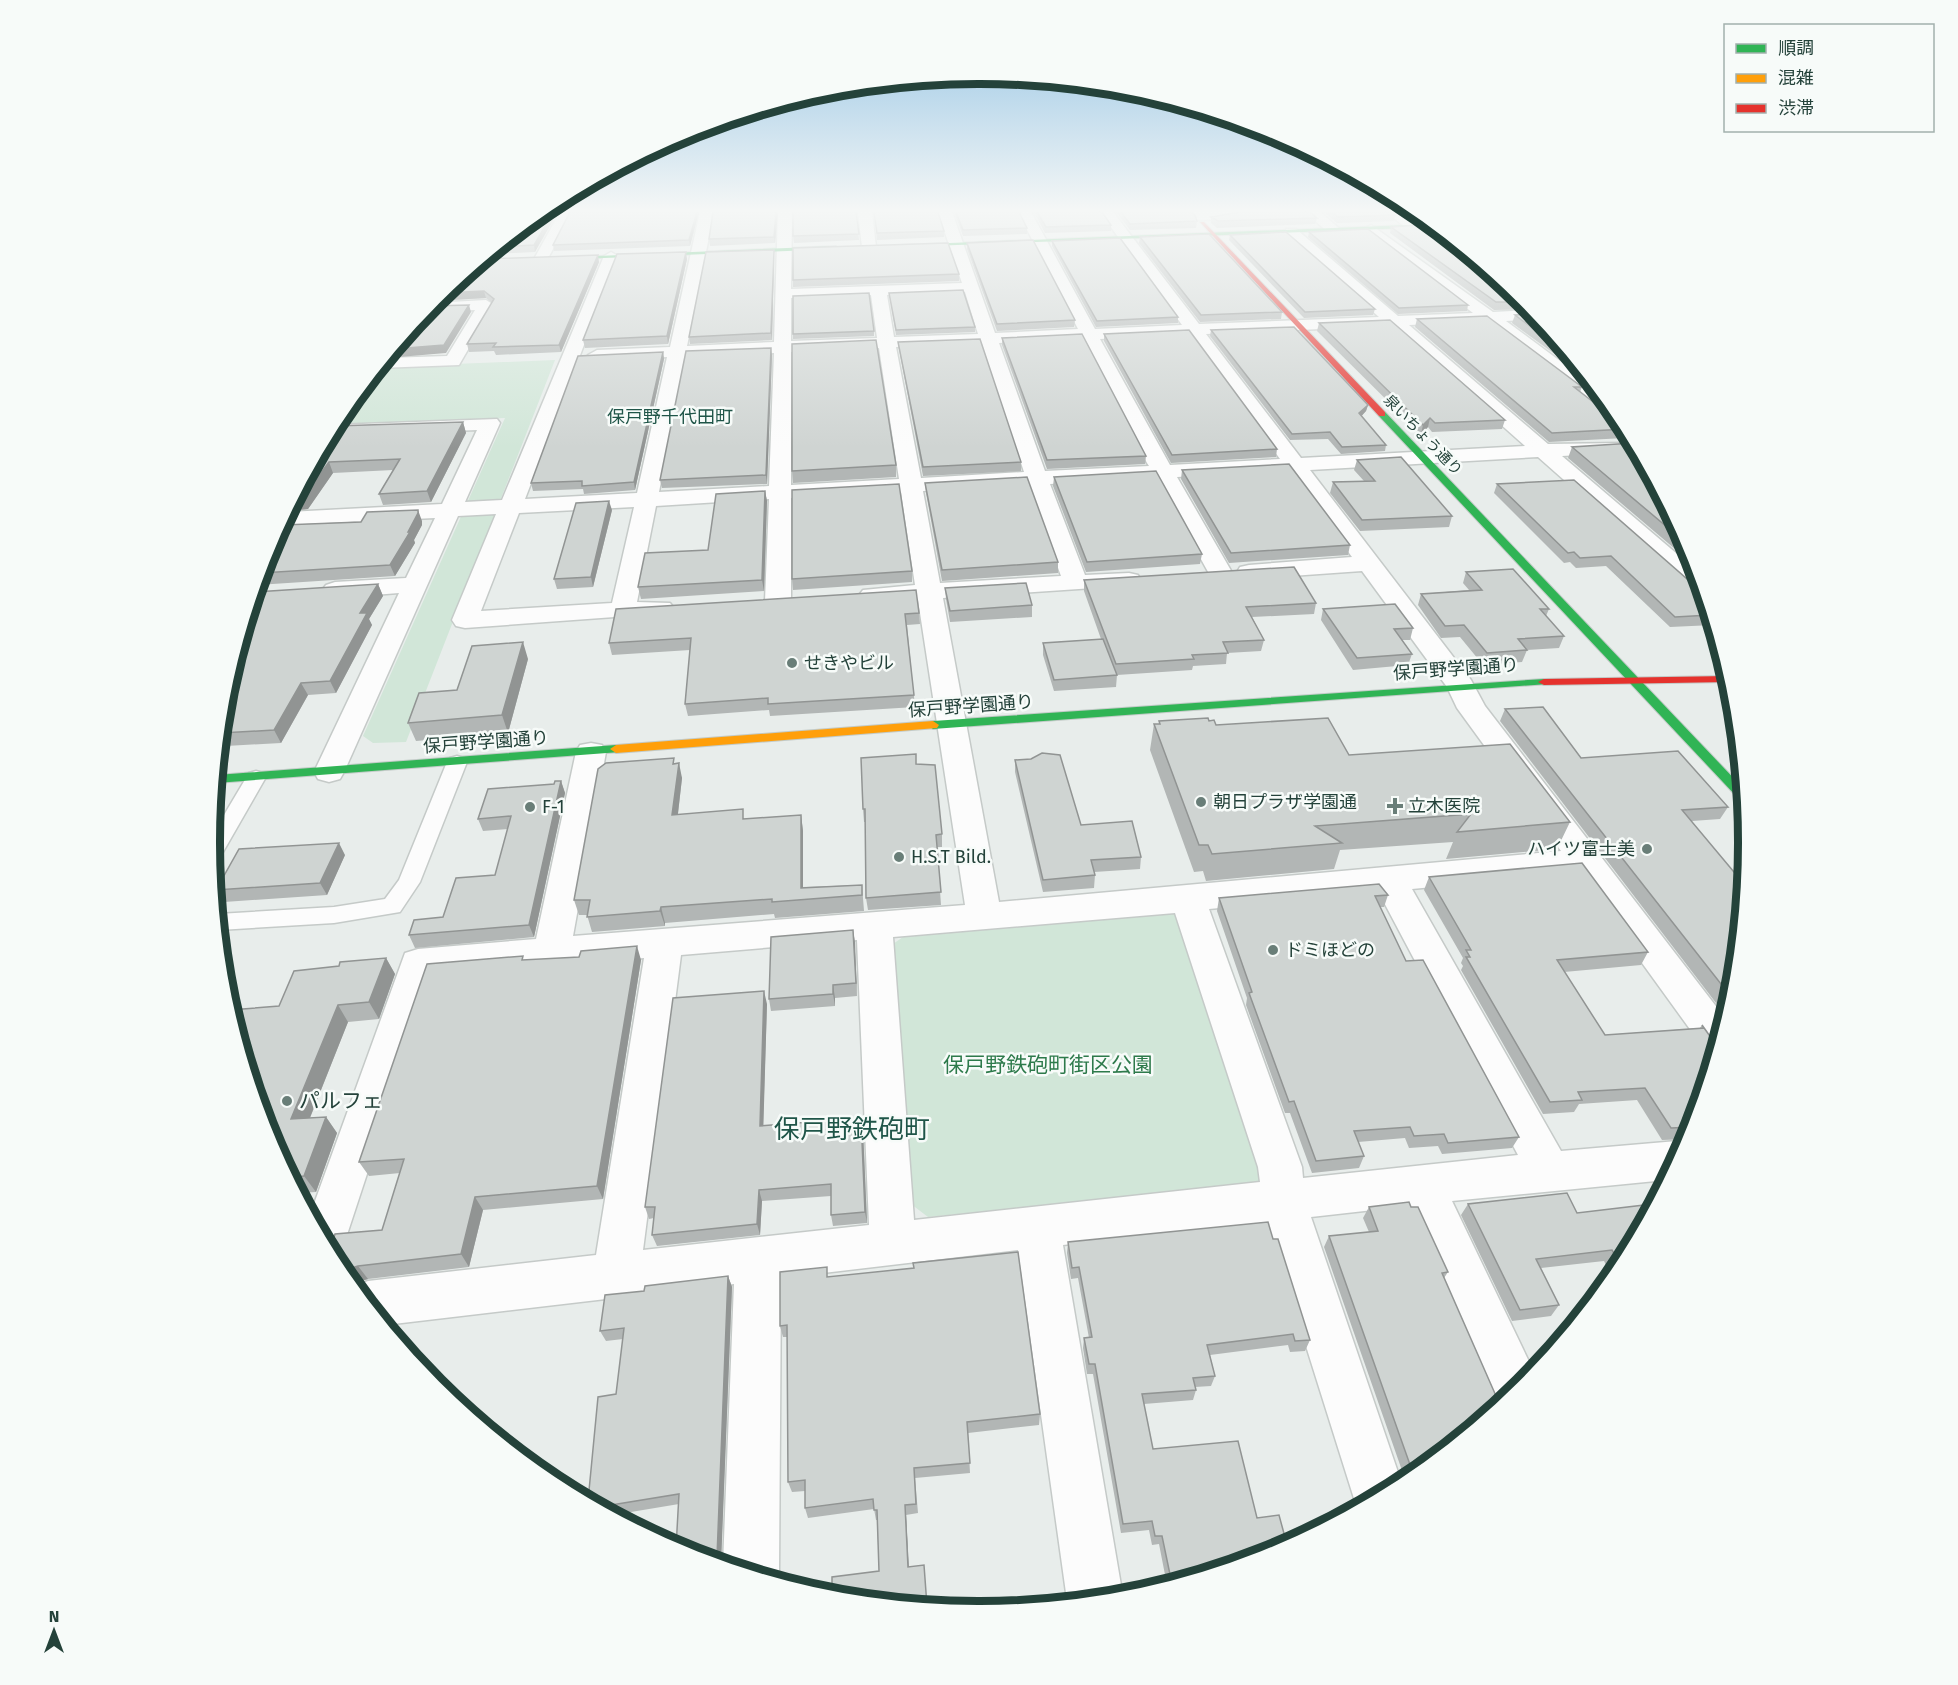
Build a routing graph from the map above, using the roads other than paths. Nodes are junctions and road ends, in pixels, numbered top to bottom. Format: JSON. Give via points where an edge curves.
{"nodes":[{"id":1,"x":596,"y":291,"type":"edge"},
{"id":2,"x":690,"y":291,"type":"edge"},
{"id":3,"x":783,"y":291,"type":"edge"},
{"id":4,"x":878,"y":291,"type":"junction"},
{"id":5,"x":887,"y":291,"type":"edge"},
{"id":6,"x":973,"y":291,"type":"edge"},
{"id":7,"x":1066,"y":291,"type":"edge"},
{"id":8,"x":1166,"y":291,"type":"edge"},
{"id":9,"x":1265,"y":291,"type":"edge"},
{"id":10,"x":1359,"y":291,"type":"edge"},
{"id":11,"x":1454,"y":291,"type":"edge"},
{"id":12,"x":783,"y":294,"type":"junction"},
{"id":13,"x":442,"y":307,"type":"edge"},
{"id":14,"x":1524,"y":316,"type":"edge"},
{"id":15,"x":1490,"y":317,"type":"junction"},
{"id":16,"x":1394,"y":321,"type":"junction"},
{"id":17,"x":1297,"y":325,"type":"junction"},
{"id":18,"x":1195,"y":329,"type":"junction"},
{"id":19,"x":1089,"y":334,"type":"junction"},
{"id":20,"x":988,"y":338,"type":"junction"},
{"id":21,"x":887,"y":343,"type":"junction"},
{"id":22,"x":783,"y":347,"type":"junction"},
{"id":23,"x":678,"y":352,"type":"junction"},
{"id":24,"x":570,"y":356,"type":"junction"},
{"id":25,"x":391,"y":364,"type":"edge"},
{"id":26,"x":1588,"y":390,"type":"edge"},
{"id":27,"x":342,"y":430,"type":"edge"},
{"id":28,"x":1626,"y":447,"type":"edge"},
{"id":29,"x":1544,"y":451,"type":"junction"},
{"id":30,"x":1421,"y":458,"type":"junction"},
{"id":31,"x":1295,"y":465,"type":"junction"},
{"id":32,"x":1163,"y":472,"type":"junction"},
{"id":33,"x":1036,"y":479,"type":"junction"},
{"id":34,"x":910,"y":485,"type":"junction"},
{"id":35,"x":780,"y":491,"type":"junction"},
{"id":36,"x":646,"y":499,"type":"junction"},
{"id":37,"x":512,"y":507,"type":"junction"},
{"id":38,"x":450,"y":510,"type":"junction"},
{"id":39,"x":294,"y":518,"type":"edge"},
{"id":40,"x":1677,"y":546,"type":"edge"},
{"id":41,"x":1654,"y":548,"type":"junction"},
{"id":42,"x":1370,"y":563,"type":"junction"},
{"id":43,"x":1154,"y":578,"type":"edge"},
{"id":44,"x":1690,"y":578,"type":"edge"},
{"id":45,"x":1076,"y":583,"type":"junction"},
{"id":46,"x":414,"y":585,"type":"junction"},
{"id":47,"x":312,"y":591,"type":"edge"},
{"id":48,"x":928,"y":592,"type":"junction"},
{"id":49,"x":850,"y":596,"type":"edge"},
{"id":50,"x":802,"y":599,"type":"edge"},
{"id":51,"x":778,"y":601,"type":"junction"},
{"id":52,"x":755,"y":602,"type":"edge"},
{"id":53,"x":683,"y":606,"type":"edge"},
{"id":54,"x":623,"y":610,"type":"junction"},
{"id":55,"x":1634,"y":679,"type":"junction"},
{"id":56,"x":1719,"y":679,"type":"edge"},
{"id":57,"x":1461,"y":686,"type":"junction"},
{"id":58,"x":950,"y":726,"type":"junction"},
{"id":59,"x":591,"y":753,"type":"junction"},
{"id":60,"x":457,"y":762,"type":"junction"},
{"id":61,"x":328,"y":772,"type":"junction"},
{"id":62,"x":256,"y":777,"type":"junction"},
{"id":63,"x":223,"y":779,"type":"edge"},
{"id":64,"x":1735,"y":787,"type":"edge"},
{"id":65,"x":220,"y":838,"type":"edge"},
{"id":66,"x":1583,"y":861,"type":"junction"},
{"id":67,"x":1390,"y":881,"type":"junction"},
{"id":68,"x":1188,"y":899,"type":"junction"},
{"id":69,"x":984,"y":915,"type":"junction"},
{"id":70,"x":225,"y":922,"type":"edge"},
{"id":71,"x":874,"y":924,"type":"junction"},
{"id":72,"x":665,"y":942,"type":"junction"},
{"id":73,"x":552,"y":951,"type":"junction"},
{"id":74,"x":1714,"y":1032,"type":"edge"},
{"id":75,"x":1667,"y":1161,"type":"edge"},
{"id":76,"x":1550,"y":1171,"type":"junction"},
{"id":77,"x":1422,"y":1186,"type":"junction"},
{"id":78,"x":1283,"y":1201,"type":"junction"},
{"id":79,"x":1037,"y":1227,"type":"junction"},
{"id":80,"x":327,"y":1231,"type":"edge"},
{"id":81,"x":893,"y":1245,"type":"junction"},
{"id":82,"x":758,"y":1260,"type":"junction"},
{"id":83,"x":616,"y":1276,"type":"junction"},
{"id":84,"x":376,"y":1303,"type":"edge"},
{"id":85,"x":1512,"y":1382,"type":"edge"},
{"id":86,"x":1376,"y":1488,"type":"edge"},
{"id":87,"x":751,"y":1566,"type":"edge"},
{"id":88,"x":1094,"y":1592,"type":"edge"}],
"edges":[{"from":1,"to":24,"type":"street"},
{"from":2,"to":23,"type":"street"},
{"from":3,"to":12,"type":"street"},
{"from":4,"to":5,"type":"street"},
{"from":4,"to":12,"type":"street"},
{"from":4,"to":21,"type":"street"},
{"from":6,"to":20,"type":"street"},
{"from":7,"to":19,"type":"street"},
{"from":8,"to":18,"type":"street"},
{"from":9,"to":17,"type":"street","name":"泉いちょう通り"},
{"from":10,"to":16,"type":"street"},
{"from":11,"to":15,"type":"street"},
{"from":12,"to":22,"type":"street"},
{"from":13,"to":25,"type":"street","via":[[486,305],[453,361]]},
{"from":14,"to":15,"type":"street"},
{"from":15,"to":16,"type":"street"},
{"from":15,"to":26,"type":"street"},
{"from":16,"to":17,"type":"street"},
{"from":16,"to":29,"type":"street"},
{"from":17,"to":18,"type":"street"},
{"from":17,"to":30,"type":"street","name":"泉いちょう通り"},
{"from":18,"to":19,"type":"street"},
{"from":18,"to":31,"type":"street"},
{"from":19,"to":20,"type":"street"},
{"from":19,"to":32,"type":"street"},
{"from":20,"to":21,"type":"street"},
{"from":20,"to":33,"type":"street"},
{"from":21,"to":22,"type":"street"},
{"from":21,"to":34,"type":"street"},
{"from":22,"to":23,"type":"street"},
{"from":22,"to":35,"type":"street"},
{"from":23,"to":24,"type":"street"},
{"from":23,"to":36,"type":"street"},
{"from":24,"to":37,"type":"street"},
{"from":27,"to":38,"type":"street","via":[[490,423]]},
{"from":28,"to":29,"type":"street"},
{"from":29,"to":30,"type":"street"},
{"from":29,"to":41,"type":"street"},
{"from":30,"to":31,"type":"street"},
{"from":30,"to":55,"type":"street","name":"泉いちょう通り"},
{"from":31,"to":32,"type":"street"},
{"from":31,"to":42,"type":"street"},
{"from":32,"to":33,"type":"street"},
{"from":32,"to":42,"type":"street","via":[[1210,574]]},
{"from":33,"to":34,"type":"street"},
{"from":33,"to":45,"type":"street"},
{"from":34,"to":35,"type":"street"},
{"from":34,"to":48,"type":"street"},
{"from":35,"to":36,"type":"street"},
{"from":35,"to":51,"type":"street"},
{"from":36,"to":37,"type":"street"},
{"from":36,"to":54,"type":"street"},
{"from":37,"to":38,"type":"street"},
{"from":37,"to":54,"type":"street","via":[[465,620]]},
{"from":38,"to":39,"type":"street"},
{"from":38,"to":46,"type":"street"},
{"from":40,"to":41,"type":"street"},
{"from":41,"to":44,"type":"street"},
{"from":42,"to":57,"type":"street"},
{"from":43,"to":45,"type":"street"},
{"from":45,"to":48,"type":"street"},
{"from":46,"to":47,"type":"street"},
{"from":46,"to":61,"type":"street"},
{"from":48,"to":49,"type":"street"},
{"from":48,"to":58,"type":"street"},
{"from":50,"to":51,"type":"street"},
{"from":51,"to":52,"type":"street"},
{"from":53,"to":54,"type":"street"},
{"from":55,"to":56,"type":"street","name":"保戸野学園通り"},
{"from":55,"to":57,"type":"street","name":"保戸野学園通り"},
{"from":55,"to":64,"type":"street","name":"泉いちょう通り"},
{"from":57,"to":58,"type":"street","name":"保戸野学園通り"},
{"from":57,"to":66,"type":"street","via":[[1471,708]]},
{"from":58,"to":59,"type":"street","name":"保戸野学園通り"},
{"from":58,"to":69,"type":"street"},
{"from":59,"to":60,"type":"street","name":"保戸野学園通り"},
{"from":59,"to":73,"type":"street"},
{"from":60,"to":61,"type":"street","name":"保戸野学園通り"},
{"from":60,"to":70,"type":"lane","via":[[409,882],[392,906],[334,915]]},
{"from":61,"to":62,"type":"street","name":"保戸野学園通り"},
{"from":62,"to":63,"type":"street","name":"保戸野学園通り"},
{"from":62,"to":65,"type":"lane"},
{"from":66,"to":67,"type":"street"},
{"from":66,"to":74,"type":"street"},
{"from":67,"to":68,"type":"street"},
{"from":67,"to":76,"type":"street"},
{"from":68,"to":69,"type":"street"},
{"from":68,"to":78,"type":"street","via":[[1280,1167]]},
{"from":69,"to":71,"type":"street"},
{"from":71,"to":72,"type":"street"},
{"from":71,"to":81,"type":"street"},
{"from":72,"to":73,"type":"street"},
{"from":72,"to":83,"type":"street"},
{"from":73,"to":80,"type":"street","via":[[418,963]]},
{"from":75,"to":76,"type":"street"},
{"from":76,"to":77,"type":"street"},
{"from":77,"to":78,"type":"street"},
{"from":77,"to":85,"type":"street"},
{"from":78,"to":79,"type":"street"},
{"from":78,"to":86,"type":"street"},
{"from":79,"to":81,"type":"street"},
{"from":79,"to":88,"type":"street"},
{"from":81,"to":82,"type":"street"},
{"from":82,"to":83,"type":"street"},
{"from":82,"to":87,"type":"street"},
{"from":83,"to":84,"type":"street"}]}
